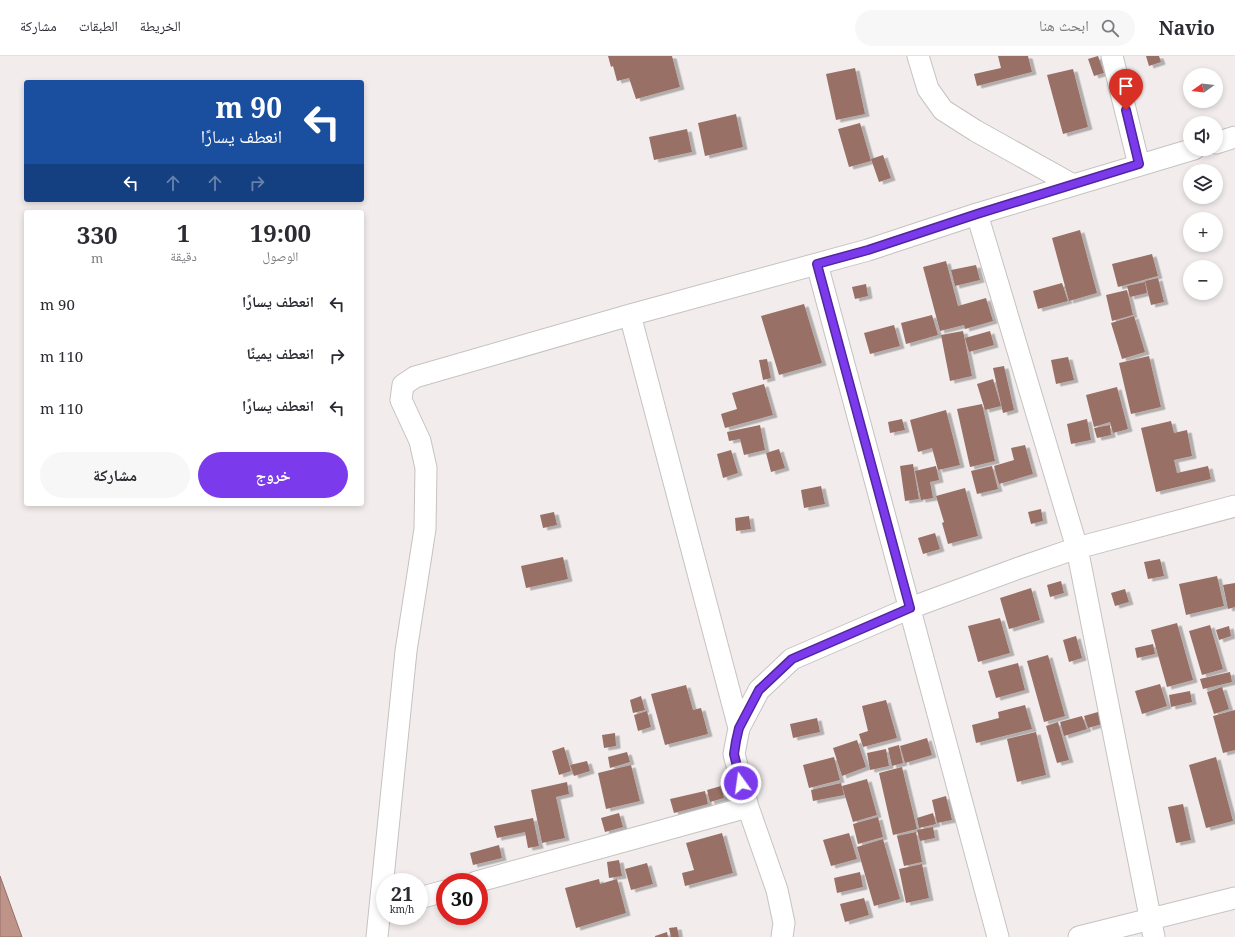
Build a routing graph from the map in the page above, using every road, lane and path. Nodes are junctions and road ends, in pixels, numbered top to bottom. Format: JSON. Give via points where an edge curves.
{"nodes":[{"id":1,"x":918,"y":56,"type":"edge"},
{"id":2,"x":1112,"y":56,"type":"edge"},
{"id":3,"x":1235,"y":137,"type":"edge"},
{"id":4,"x":1223,"y":141,"type":"edge"},
{"id":5,"x":1183,"y":152,"type":"edge"},
{"id":6,"x":1139,"y":164,"type":"junction"},
{"id":7,"x":1073,"y":185,"type":"junction"},
{"id":8,"x":977,"y":214,"type":"junction"},
{"id":9,"x":817,"y":264,"type":"junction"},
{"id":10,"x":630,"y":315,"type":"junction"},
{"id":11,"x":1235,"y":506,"type":"edge"},
{"id":12,"x":1077,"y":548,"type":"junction"},
{"id":13,"x":910,"y":608,"type":"junction"},
{"id":14,"x":739,"y":728,"type":"junction"},
{"id":15,"x":748,"y":807,"type":"junction"},
{"id":16,"x":386,"y":873,"type":"edge"},
{"id":17,"x":488,"y":879,"type":"edge"},
{"id":18,"x":1235,"y":898,"type":"edge"},
{"id":19,"x":379,"y":925,"type":"edge"},
{"id":20,"x":1152,"y":928,"type":"edge"},
{"id":21,"x":377,"y":937,"type":"edge"},
{"id":22,"x":782,"y":937,"type":"edge"},
{"id":23,"x":998,"y":937,"type":"edge"},
{"id":24,"x":1079,"y":937,"type":"edge"}],
"edges":[{"from":1,"to":7,"type":"street","via":[[928,89],[943,110]]},
{"from":2,"to":6,"type":"street"},
{"from":3,"to":4,"type":"street"},
{"from":5,"to":6,"type":"street"},
{"from":6,"to":7,"type":"street"},
{"from":7,"to":8,"type":"street"},
{"from":8,"to":9,"type":"street"},
{"from":8,"to":12,"type":"street"},
{"from":9,"to":10,"type":"street"},
{"from":9,"to":13,"type":"street"},
{"from":10,"to":14,"type":"street"},
{"from":10,"to":16,"type":"street","via":[[415,376],[403,386],[401,400],[420,441],[426,468],[425,529],[406,651]]},
{"from":11,"to":12,"type":"street"},
{"from":12,"to":13,"type":"street"},
{"from":12,"to":20,"type":"street"},
{"from":13,"to":14,"type":"street","via":[[792,659],[759,690]]},
{"from":13,"to":23,"type":"street"},
{"from":14,"to":15,"type":"street","via":[[734,754]]},
{"from":15,"to":17,"type":"street"},
{"from":15,"to":22,"type":"street","via":[[777,890],[784,924]]},
{"from":18,"to":20,"type":"street"},
{"from":19,"to":21,"type":"street"},
{"from":20,"to":24,"type":"street"}]}
